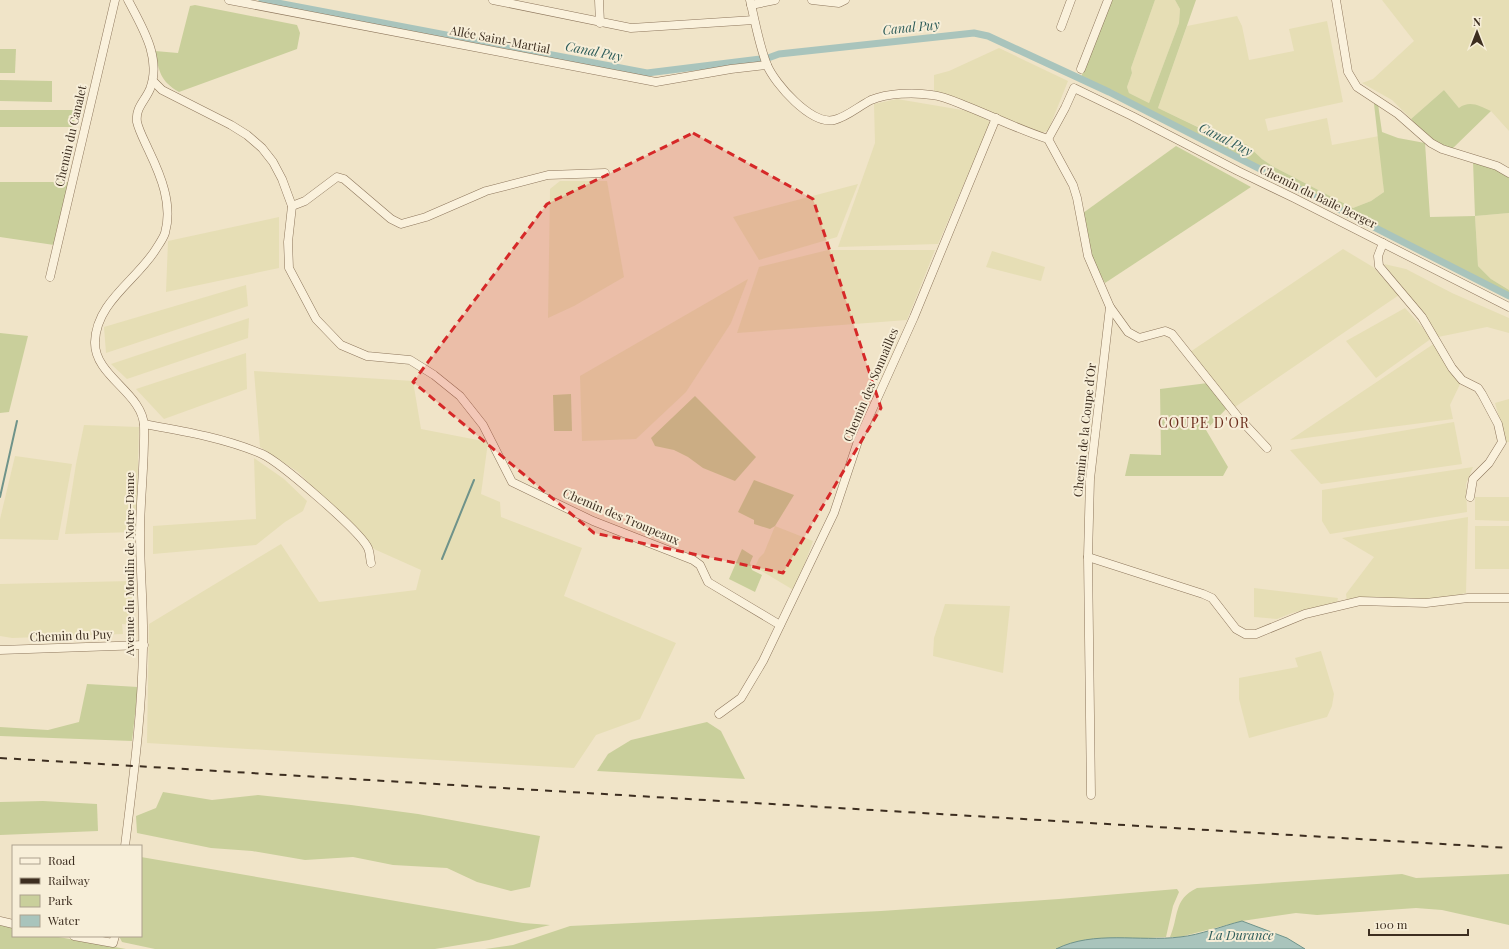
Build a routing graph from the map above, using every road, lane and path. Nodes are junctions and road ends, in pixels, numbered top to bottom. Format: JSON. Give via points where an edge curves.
{"nodes":[{"id":1,"x":115,"y":0,"type":"edge"},
{"id":2,"x":128,"y":0,"type":"edge"},
{"id":3,"x":229,"y":0,"type":"edge"},
{"id":4,"x":492,"y":0,"type":"edge"},
{"id":5,"x":600,"y":0,"type":"edge"},
{"id":6,"x":774,"y":0,"type":"edge"},
{"id":7,"x":812,"y":0,"type":"edge"},
{"id":8,"x":845,"y":0,"type":"edge"},
{"id":9,"x":1070,"y":0,"type":"edge"},
{"id":10,"x":1108,"y":0,"type":"edge"},
{"id":11,"x":1336,"y":0,"type":"edge"},
{"id":12,"x":504,"y":2,"type":"edge"},
{"id":13,"x":751,"y":2,"type":"edge"},
{"id":14,"x":754,"y":20,"type":"junction"},
{"id":15,"x":600,"y":23,"type":"junction"},
{"id":16,"x":1061,"y":27,"type":"dead end"},
{"id":17,"x":766,"y":60,"type":"junction"},
{"id":18,"x":1081,"y":69,"type":"dead end"},
{"id":19,"x":153,"y":81,"type":"junction"},
{"id":20,"x":996,"y":118,"type":"junction"},
{"id":21,"x":1048,"y":139,"type":"junction"},
{"id":22,"x":605,"y":173,"type":"dead end"},
{"id":23,"x":1509,"y":173,"type":"edge"},
{"id":24,"x":292,"y":206,"type":"junction"},
{"id":25,"x":1383,"y":243,"type":"junction"},
{"id":26,"x":50,"y":277,"type":"dead end"},
{"id":27,"x":1110,"y":307,"type":"junction"},
{"id":28,"x":1509,"y":307,"type":"edge"},
{"id":29,"x":144,"y":424,"type":"junction"},
{"id":30,"x":1267,"y":448,"type":"dead end"},
{"id":31,"x":1470,"y":497,"type":"dead end"},
{"id":32,"x":1088,"y":557,"type":"junction"},
{"id":33,"x":371,"y":563,"type":"dead end"},
{"id":34,"x":1509,"y":598,"type":"edge"},
{"id":35,"x":780,"y":625,"type":"junction"},
{"id":36,"x":144,"y":645,"type":"junction"},
{"id":37,"x":0,"y":650,"type":"edge"},
{"id":38,"x":719,"y":714,"type":"dead end"},
{"id":39,"x":1091,"y":795,"type":"dead end"},
{"id":40,"x":125,"y":845,"type":"edge"},
{"id":41,"x":0,"y":921,"type":"edge"},
{"id":42,"x":12,"y":924,"type":"edge"},
{"id":43,"x":84,"y":937,"type":"edge"},
{"id":44,"x":114,"y":940,"type":"edge"}],
"edges":[{"from":1,"to":26,"type":"street","name":"Chemin du Canalet"},
{"from":2,"to":19,"type":"street","name":"Avenue du Moulin de Notre-Dame","via":[[148,39]]},
{"from":3,"to":17,"type":"street","name":"Allée Saint-Martial","via":[[656,82]]},
{"from":4,"to":12,"type":"street"},
{"from":5,"to":15,"type":"street"},
{"from":6,"to":13,"type":"street"},
{"from":7,"to":8,"type":"street","via":[[839,4]]},
{"from":9,"to":16,"type":"street"},
{"from":10,"to":18,"type":"street"},
{"from":11,"to":23,"type":"street","via":[[1348,72],[1357,87],[1398,114],[1431,143],[1442,149],[1497,166]]},
{"from":12,"to":15,"type":"street"},
{"from":13,"to":14,"type":"street"},
{"from":14,"to":15,"type":"street","via":[[631,28]]},
{"from":14,"to":17,"type":"street"},
{"from":17,"to":20,"type":"street","via":[[773,76],[792,98],[806,112],[822,120],[834,120],[873,100],[899,94],[932,94]]},
{"from":19,"to":24,"type":"street","name":"Chemin des Troupeaux","via":[[162,90],[231,125],[262,148],[282,179]]},
{"from":19,"to":29,"type":"street","name":"Avenue du Moulin de Notre-Dame","via":[[136,112],[137,124],[155,162],[167,199],[165,234],[148,262],[102,313],[95,339],[98,360],[139,410]]},
{"from":20,"to":21,"type":"street"},
{"from":20,"to":35,"type":"street","name":"Chemin des Sonnailles","via":[[914,317],[858,441],[834,513]]},
{"from":21,"to":25,"type":"street","name":"Chemin du Baile Berger","via":[[1074,88]]},
{"from":21,"to":27,"type":"street","name":"Chemin de la Coupe d'Or","via":[[1073,185],[1088,256]]},
{"from":22,"to":24,"type":"street","via":[[548,175],[486,191],[426,217],[401,224],[391,219],[344,179],[337,177],[305,202]]},
{"from":24,"to":35,"type":"street","name":"Chemin des Troupeaux","via":[[288,242],[289,268],[316,319],[341,344],[367,356],[410,360],[429,371],[460,396],[483,425],[512,482],[593,521],[693,560],[700,565],[708,582]]},
{"from":25,"to":28,"type":"street"},
{"from":25,"to":31,"type":"street","name":"Chemin du Baile Berger","via":[[1378,256],[1379,266],[1422,317],[1452,368],[1462,380],[1478,388],[1498,424],[1502,442],[1489,463],[1473,479]]},
{"from":27,"to":30,"type":"street","name":"Chemin de la Coupe d'Or","via":[[1128,332],[1139,338],[1164,332],[1172,334],[1238,417]]},
{"from":27,"to":32,"type":"street","name":"Chemin de la Coupe d'Or","via":[[1090,479]]},
{"from":29,"to":33,"type":"street","via":[[225,442],[263,454],[297,480],[358,534],[368,549]]},
{"from":29,"to":36,"type":"street","name":"Avenue du Moulin de Notre-Dame","via":[[140,536]]},
{"from":32,"to":34,"type":"street","via":[[1212,598],[1236,629],[1245,634],[1256,634],[1305,614],[1360,601],[1426,603],[1468,598]]},
{"from":32,"to":39,"type":"street","name":"Chemin de la Coupe d'Or"},
{"from":35,"to":38,"type":"street","name":"Chemin des Sonnailles","via":[[746,691]]},
{"from":36,"to":37,"type":"street","name":"Chemin du Puy"},
{"from":36,"to":40,"type":"street","name":"Avenue du Moulin de Notre-Dame","via":[[141,706]]},
{"from":41,"to":42,"type":"street"},
{"from":43,"to":44,"type":"street"}]}
